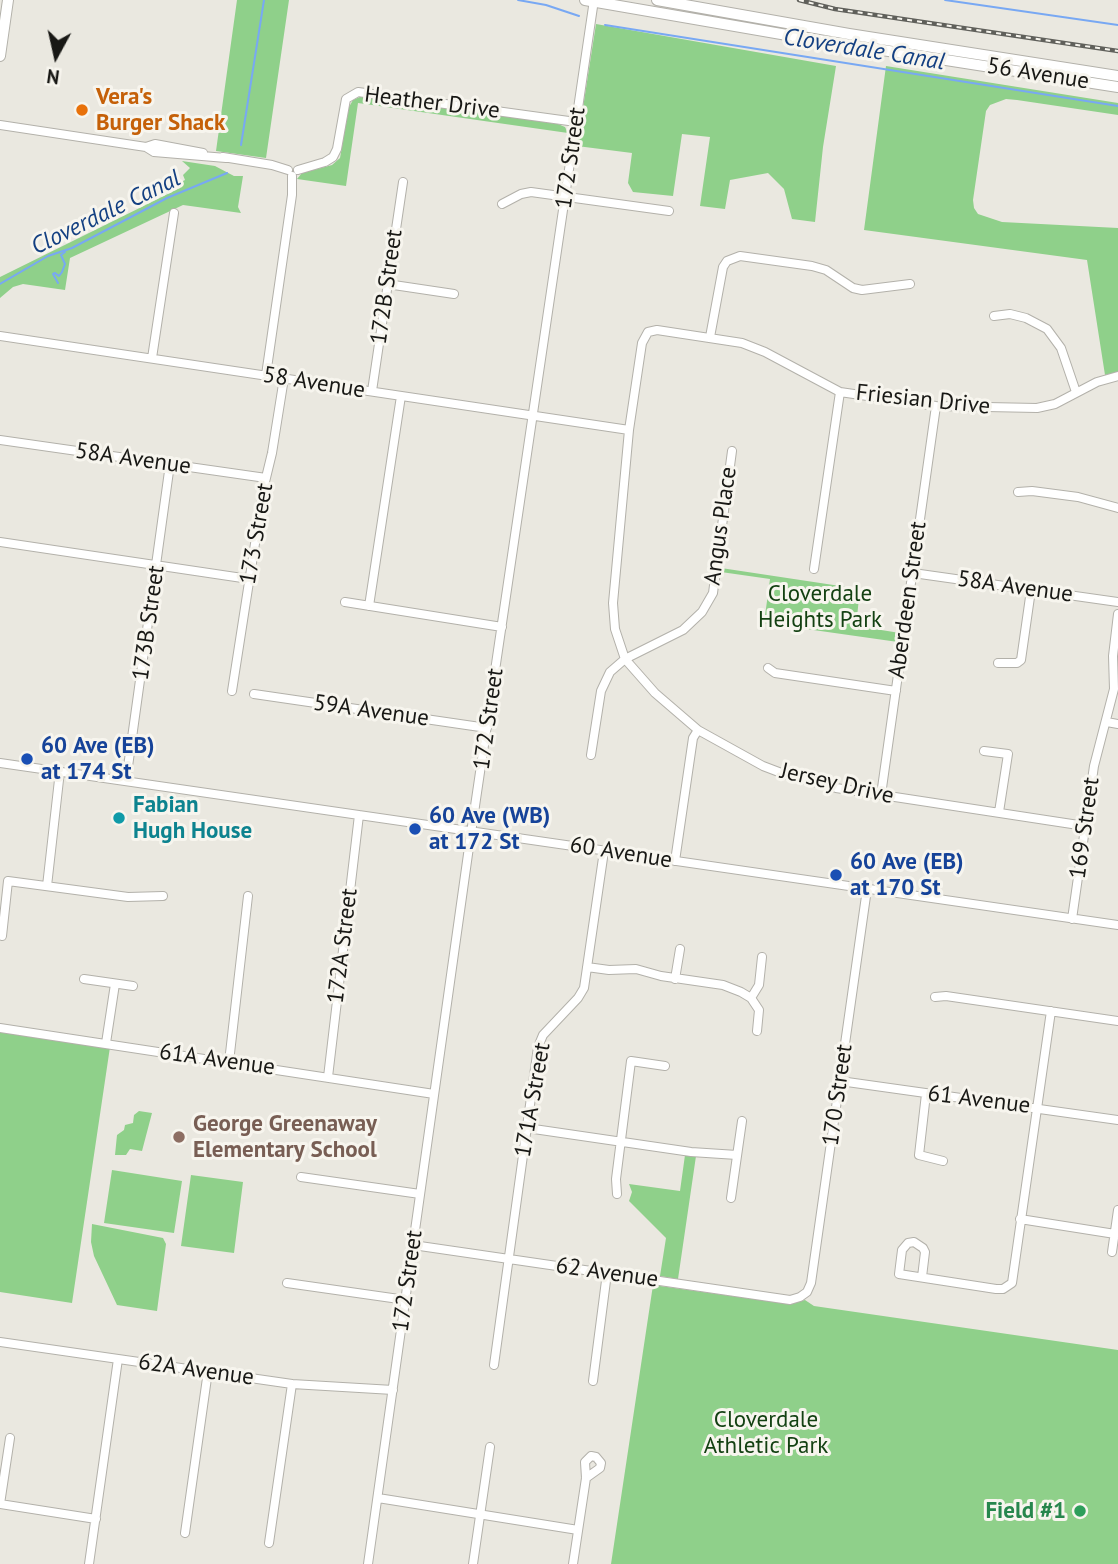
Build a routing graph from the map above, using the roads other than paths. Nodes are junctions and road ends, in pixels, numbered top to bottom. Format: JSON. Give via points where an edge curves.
{"nodes":[{"id":1,"x":8,"y":0,"type":"edge"},
{"id":2,"x":657,"y":0,"type":"edge"},
{"id":3,"x":591,"y":1,"type":"edge"},
{"id":4,"x":0,"y":56,"type":"edge"},
{"id":5,"x":1118,"y":76,"type":"edge"},
{"id":6,"x":1118,"y":87,"type":"edge"},
{"id":7,"x":576,"y":122,"type":"junction"},
{"id":8,"x":0,"y":125,"type":"edge"},
{"id":9,"x":293,"y":172,"type":"junction"},
{"id":10,"x":402,"y":182,"type":"dead end"},
{"id":11,"x":565,"y":196,"type":"junction"},
{"id":12,"x":502,"y":204,"type":"dead end"},
{"id":13,"x":669,"y":211,"type":"dead end"},
{"id":14,"x":174,"y":213,"type":"dead end"},
{"id":15,"x":387,"y":284,"type":"junction"},
{"id":16,"x":910,"y":284,"type":"dead end"},
{"id":17,"x":454,"y":294,"type":"dead end"},
{"id":18,"x":994,"y":316,"type":"dead end"},
{"id":19,"x":650,"y":331,"type":"joint"},
{"id":20,"x":0,"y":336,"type":"edge"},
{"id":21,"x":710,"y":337,"type":"junction"},
{"id":22,"x":152,"y":358,"type":"junction"},
{"id":23,"x":266,"y":375,"type":"junction"},
{"id":24,"x":1118,"y":376,"type":"edge"},
{"id":25,"x":284,"y":378,"type":"junction"},
{"id":26,"x":372,"y":391,"type":"junction"},
{"id":27,"x":841,"y":392,"type":"junction"},
{"id":28,"x":1076,"y":392,"type":"junction"},
{"id":29,"x":401,"y":396,"type":"junction"},
{"id":30,"x":936,"y":406,"type":"junction"},
{"id":31,"x":534,"y":416,"type":"junction"},
{"id":32,"x":629,"y":430,"type":"junction"},
{"id":33,"x":0,"y":440,"type":"edge"},
{"id":34,"x":732,"y":451,"type":"dead end"},
{"id":35,"x":170,"y":464,"type":"junction"},
{"id":36,"x":266,"y":478,"type":"junction"},
{"id":37,"x":1018,"y":492,"type":"dead end"},
{"id":38,"x":1118,"y":508,"type":"edge"},
{"id":39,"x":0,"y":542,"type":"edge"},
{"id":40,"x":156,"y":565,"type":"junction"},
{"id":41,"x":814,"y":569,"type":"dead end"},
{"id":42,"x":913,"y":573,"type":"junction"},
{"id":43,"x":250,"y":579,"type":"junction"},
{"id":44,"x":1031,"y":590,"type":"junction"},
{"id":45,"x":345,"y":602,"type":"dead end"},
{"id":46,"x":1118,"y":602,"type":"edge"},
{"id":47,"x":369,"y":606,"type":"junction"},
{"id":48,"x":1118,"y":614,"type":"edge"},
{"id":49,"x":502,"y":627,"type":"junction"},
{"id":50,"x":625,"y":659,"type":"junction"},
{"id":51,"x":998,"y":663,"type":"dead end"},
{"id":52,"x":768,"y":668,"type":"dead end"},
{"id":53,"x":232,"y":691,"type":"dead end"},
{"id":54,"x":896,"y":691,"type":"junction"},
{"id":55,"x":254,"y":694,"type":"dead end"},
{"id":56,"x":1107,"y":722,"type":"junction"},
{"id":57,"x":1118,"y":724,"type":"edge"},
{"id":58,"x":487,"y":728,"type":"junction"},
{"id":59,"x":698,"y":730,"type":"junction"},
{"id":60,"x":984,"y":751,"type":"dead end"},
{"id":61,"x":592,"y":755,"type":"dead end"},
{"id":62,"x":0,"y":763,"type":"edge"},
{"id":63,"x":60,"y":771,"type":"junction"},
{"id":64,"x":126,"y":781,"type":"junction"},
{"id":65,"x":881,"y":795,"type":"junction"},
{"id":66,"x":999,"y":812,"type":"junction"},
{"id":67,"x":359,"y":815,"type":"junction"},
{"id":68,"x":1085,"y":826,"type":"junction"},
{"id":69,"x":472,"y":830,"type":"junction"},
{"id":70,"x":604,"y":851,"type":"junction"},
{"id":71,"x":675,"y":861,"type":"junction"},
{"id":72,"x":47,"y":886,"type":"junction"},
{"id":73,"x":867,"y":889,"type":"junction"},
{"id":74,"x":163,"y":896,"type":"dead end"},
{"id":75,"x":248,"y":896,"type":"dead end"},
{"id":76,"x":1072,"y":919,"type":"junction"},
{"id":77,"x":1118,"y":925,"type":"edge"},
{"id":78,"x":2,"y":936,"type":"dead end"},
{"id":79,"x":680,"y":949,"type":"dead end"},
{"id":80,"x":762,"y":957,"type":"dead end"},
{"id":81,"x":587,"y":967,"type":"junction"},
{"id":82,"x":84,"y":979,"type":"dead end"},
{"id":83,"x":675,"y":979,"type":"junction"},
{"id":84,"x":115,"y":984,"type":"junction"},
{"id":85,"x":133,"y":986,"type":"dead end"},
{"id":86,"x":935,"y":997,"type":"dead end"},
{"id":87,"x":751,"y":998,"type":"junction"},
{"id":88,"x":1051,"y":1011,"type":"junction"},
{"id":89,"x":1118,"y":1021,"type":"edge"},
{"id":90,"x":0,"y":1028,"type":"edge"},
{"id":91,"x":757,"y":1031,"type":"dead end"},
{"id":92,"x":106,"y":1043,"type":"junction"},
{"id":93,"x":229,"y":1062,"type":"junction"},
{"id":94,"x":665,"y":1066,"type":"dead end"},
{"id":95,"x":328,"y":1077,"type":"junction"},
{"id":96,"x":840,"y":1081,"type":"junction"},
{"id":97,"x":434,"y":1094,"type":"junction"},
{"id":98,"x":926,"y":1094,"type":"junction"},
{"id":99,"x":1037,"y":1108,"type":"junction"},
{"id":100,"x":1118,"y":1120,"type":"edge"},
{"id":101,"x":742,"y":1121,"type":"dead end"},
{"id":102,"x":527,"y":1128,"type":"junction"},
{"id":103,"x":620,"y":1142,"type":"junction"},
{"id":104,"x":737,"y":1155,"type":"junction"},
{"id":105,"x":943,"y":1161,"type":"dead end"},
{"id":106,"x":301,"y":1177,"type":"dead end"},
{"id":107,"x":420,"y":1194,"type":"junction"},
{"id":108,"x":617,"y":1194,"type":"dead end"},
{"id":109,"x":731,"y":1198,"type":"dead end"},
{"id":110,"x":1118,"y":1210,"type":"edge"},
{"id":111,"x":1020,"y":1219,"type":"junction"},
{"id":112,"x":1115,"y":1234,"type":"junction"},
{"id":113,"x":413,"y":1245,"type":"junction"},
{"id":114,"x":1112,"y":1252,"type":"dead end"},
{"id":115,"x":509,"y":1259,"type":"junction"},
{"id":116,"x":607,"y":1273,"type":"junction"},
{"id":117,"x":922,"y":1277,"type":"junction"},
{"id":118,"x":287,"y":1283,"type":"dead end"},
{"id":119,"x":800,"y":1297,"type":"joint"},
{"id":120,"x":405,"y":1300,"type":"junction"},
{"id":121,"x":0,"y":1342,"type":"edge"},
{"id":122,"x":118,"y":1359,"type":"junction"},
{"id":123,"x":494,"y":1364,"type":"dead end"},
{"id":124,"x":208,"y":1371,"type":"junction"},
{"id":125,"x":593,"y":1381,"type":"dead end"},
{"id":126,"x":292,"y":1384,"type":"junction"},
{"id":127,"x":393,"y":1390,"type":"junction"},
{"id":128,"x":10,"y":1438,"type":"dead end"},
{"id":129,"x":491,"y":1447,"type":"dead end"},
{"id":130,"x":586,"y":1478,"type":"dead end"},
{"id":131,"x":378,"y":1498,"type":"junction"},
{"id":132,"x":0,"y":1504,"type":"edge"},
{"id":133,"x":480,"y":1514,"type":"junction"},
{"id":134,"x":96,"y":1519,"type":"junction"},
{"id":135,"x":578,"y":1530,"type":"junction"},
{"id":136,"x":186,"y":1533,"type":"dead end"},
{"id":137,"x":270,"y":1543,"type":"dead end"},
{"id":138,"x":89,"y":1564,"type":"edge"},
{"id":139,"x":368,"y":1564,"type":"edge"},
{"id":140,"x":473,"y":1564,"type":"edge"},
{"id":141,"x":573,"y":1564,"type":"edge"}],
"edges":[{"from":1,"to":4,"type":"highway"},
{"from":2,"to":5,"type":"highway","name":"56 Avenue"},
{"from":3,"to":6,"type":"highway","name":"56 Avenue"},
{"from":3,"to":7,"type":"street","name":"172 Street"},
{"from":7,"to":9,"type":"street","name":"Heather Drive","via":[[358,92],[346,99],[333,157]]},
{"from":7,"to":11,"type":"street","name":"172 Street"},
{"from":8,"to":9,"type":"street","via":[[146,147],[155,144]]},
{"from":9,"to":23,"type":"street"},
{"from":10,"to":15,"type":"street","name":"172B Street"},
{"from":11,"to":12,"type":"street","via":[[531,192]]},
{"from":11,"to":13,"type":"street"},
{"from":11,"to":31,"type":"street","name":"172 Street"},
{"from":14,"to":22,"type":"street"},
{"from":15,"to":17,"type":"street"},
{"from":15,"to":26,"type":"street","name":"172B Street"},
{"from":16,"to":21,"type":"street","via":[[862,290],[812,266],[748,256],[733,258],[723,268]]},
{"from":18,"to":28,"type":"street","via":[[1010,314],[1046,328],[1061,348]]},
{"from":19,"to":21,"type":"street","name":"Friesian Drive"},
{"from":19,"to":32,"type":"street","name":"Jersey Drive","via":[[642,343]]},
{"from":20,"to":22,"type":"street","name":"58 Avenue"},
{"from":21,"to":27,"type":"street","name":"Friesian Drive","via":[[758,348]]},
{"from":22,"to":23,"type":"street","name":"58 Avenue"},
{"from":23,"to":25,"type":"street","name":"58 Avenue"},
{"from":24,"to":28,"type":"street","name":"Friesian Drive"},
{"from":25,"to":26,"type":"street","name":"58 Avenue"},
{"from":25,"to":36,"type":"street","name":"173 Street"},
{"from":26,"to":29,"type":"street","name":"58 Avenue"},
{"from":27,"to":30,"type":"street","name":"Friesian Drive"},
{"from":27,"to":41,"type":"street"},
{"from":28,"to":30,"type":"street","name":"Friesian Drive","via":[[1037,408]]},
{"from":29,"to":31,"type":"street","name":"58 Avenue"},
{"from":29,"to":47,"type":"street"},
{"from":30,"to":42,"type":"street","name":"Aberdeen Street"},
{"from":31,"to":32,"type":"street","name":"58 Avenue"},
{"from":31,"to":49,"type":"street","name":"172 Street"},
{"from":32,"to":50,"type":"street","name":"Jersey Drive","via":[[613,603],[614,629]]},
{"from":33,"to":35,"type":"street","name":"58A Avenue"},
{"from":34,"to":50,"type":"street","name":"Angus Place","via":[[713,593],[683,630]]},
{"from":35,"to":36,"type":"street","name":"58A Avenue"},
{"from":35,"to":40,"type":"street","name":"173B Street"},
{"from":36,"to":43,"type":"street","name":"173 Street"},
{"from":37,"to":38,"type":"street","via":[[1079,497]]},
{"from":39,"to":40,"type":"street"},
{"from":40,"to":43,"type":"street"},
{"from":40,"to":64,"type":"street","name":"173B Street"},
{"from":42,"to":44,"type":"street","name":"58A Avenue"},
{"from":42,"to":54,"type":"street","name":"Aberdeen Street"},
{"from":43,"to":53,"type":"street","name":"173 Street"},
{"from":44,"to":46,"type":"street","name":"58A Avenue"},
{"from":44,"to":51,"type":"street","via":[[1021,660]]},
{"from":45,"to":47,"type":"street"},
{"from":47,"to":49,"type":"street"},
{"from":48,"to":56,"type":"street","name":"169 Street","via":[[1114,689]]},
{"from":49,"to":58,"type":"street","name":"172 Street"},
{"from":50,"to":59,"type":"street","name":"Jersey Drive"},
{"from":50,"to":61,"type":"street","name":"Angus Place","via":[[610,672],[601,691]]},
{"from":52,"to":54,"type":"street","via":[[775,673]]},
{"from":54,"to":65,"type":"street","name":"Aberdeen Street"},
{"from":55,"to":58,"type":"street","name":"59A Avenue"},
{"from":56,"to":57,"type":"street"},
{"from":56,"to":68,"type":"street","name":"169 Street","via":[[1094,766]]},
{"from":58,"to":69,"type":"street","name":"172 Street"},
{"from":59,"to":65,"type":"street","name":"Jersey Drive","via":[[784,774],[836,789]]},
{"from":59,"to":71,"type":"street","via":[[693,738]]},
{"from":60,"to":66,"type":"street","via":[[1008,754]]},
{"from":62,"to":63,"type":"street","name":"60 Avenue"},
{"from":63,"to":64,"type":"street","name":"60 Avenue"},
{"from":63,"to":72,"type":"street"},
{"from":64,"to":67,"type":"street","name":"60 Avenue"},
{"from":65,"to":66,"type":"street","name":"Jersey Drive"},
{"from":66,"to":68,"type":"street","name":"Jersey Drive"},
{"from":67,"to":69,"type":"street","name":"60 Avenue"},
{"from":67,"to":95,"type":"street","name":"172A Street"},
{"from":68,"to":76,"type":"street","name":"169 Street"},
{"from":69,"to":70,"type":"street","name":"60 Avenue"},
{"from":69,"to":97,"type":"street","name":"172 Street"},
{"from":70,"to":71,"type":"street","name":"60 Avenue"},
{"from":70,"to":81,"type":"street","name":"171A Street"},
{"from":71,"to":73,"type":"street","name":"60 Avenue"},
{"from":72,"to":74,"type":"street","via":[[128,897]]},
{"from":72,"to":78,"type":"street","via":[[8,881]]},
{"from":73,"to":76,"type":"street","name":"60 Avenue"},
{"from":73,"to":96,"type":"street","name":"170 Street"},
{"from":75,"to":93,"type":"street"},
{"from":76,"to":77,"type":"street","name":"60 Avenue"},
{"from":79,"to":83,"type":"street"},
{"from":80,"to":87,"type":"street","via":[[759,985]]},
{"from":81,"to":83,"type":"street","via":[[636,969]]},
{"from":81,"to":102,"type":"street","name":"171A Street","via":[[578,998],[543,1035],[538,1047]]},
{"from":82,"to":84,"type":"street"},
{"from":83,"to":87,"type":"street","via":[[723,985]]},
{"from":84,"to":85,"type":"street"},
{"from":84,"to":92,"type":"street"},
{"from":86,"to":88,"type":"street"},
{"from":87,"to":91,"type":"street","via":[[759,1010]]},
{"from":88,"to":89,"type":"street"},
{"from":88,"to":99,"type":"street"},
{"from":90,"to":92,"type":"street","name":"61A Avenue"},
{"from":92,"to":93,"type":"street","name":"61A Avenue"},
{"from":93,"to":95,"type":"street","name":"61A Avenue"},
{"from":94,"to":103,"type":"street","via":[[631,1061]]},
{"from":95,"to":97,"type":"street","name":"61A Avenue"},
{"from":96,"to":98,"type":"street","name":"61 Avenue"},
{"from":96,"to":119,"type":"street","name":"170 Street","via":[[811,1283]]},
{"from":97,"to":107,"type":"street","name":"172 Street"},
{"from":98,"to":99,"type":"street","name":"61 Avenue"},
{"from":98,"to":105,"type":"street","via":[[919,1155]]},
{"from":99,"to":100,"type":"street","name":"61 Avenue"},
{"from":99,"to":111,"type":"street"},
{"from":101,"to":104,"type":"street"},
{"from":102,"to":103,"type":"street"},
{"from":102,"to":115,"type":"street","name":"171A Street"},
{"from":103,"to":104,"type":"street"},
{"from":103,"to":108,"type":"street"},
{"from":104,"to":109,"type":"street"},
{"from":106,"to":107,"type":"street"},
{"from":107,"to":113,"type":"street","name":"172 Street"},
{"from":110,"to":112,"type":"street"},
{"from":111,"to":112,"type":"street"},
{"from":111,"to":117,"type":"street","via":[[1009,1286],[996,1289]]},
{"from":112,"to":114,"type":"street"},
{"from":113,"to":115,"type":"street","name":"62 Avenue"},
{"from":113,"to":120,"type":"street","name":"172 Street"},
{"from":115,"to":116,"type":"street","name":"62 Avenue"},
{"from":115,"to":123,"type":"street","name":"171A Street"},
{"from":116,"to":119,"type":"street","name":"62 Avenue","via":[[790,1300]]},
{"from":116,"to":125,"type":"street"},
{"from":117,"to":117,"type":"street","via":[[925,1252],[914,1242],[908,1243],[902,1250],[899,1274]]},
{"from":118,"to":120,"type":"street"},
{"from":120,"to":127,"type":"street","name":"172 Street"},
{"from":121,"to":122,"type":"street","name":"62A Avenue"},
{"from":122,"to":124,"type":"street","name":"62A Avenue"},
{"from":122,"to":134,"type":"street"},
{"from":124,"to":126,"type":"street","name":"62A Avenue"},
{"from":124,"to":136,"type":"street"},
{"from":126,"to":127,"type":"street","name":"62A Avenue"},
{"from":126,"to":137,"type":"street"},
{"from":127,"to":131,"type":"street","name":"172 Street"},
{"from":128,"to":132,"type":"street"},
{"from":129,"to":133,"type":"street"},
{"from":130,"to":135,"type":"street"},
{"from":131,"to":133,"type":"street"},
{"from":131,"to":139,"type":"street","name":"172 Street"},
{"from":132,"to":134,"type":"street"},
{"from":133,"to":135,"type":"street"},
{"from":133,"to":140,"type":"street"},
{"from":134,"to":138,"type":"street"},
{"from":135,"to":141,"type":"street"}]}
